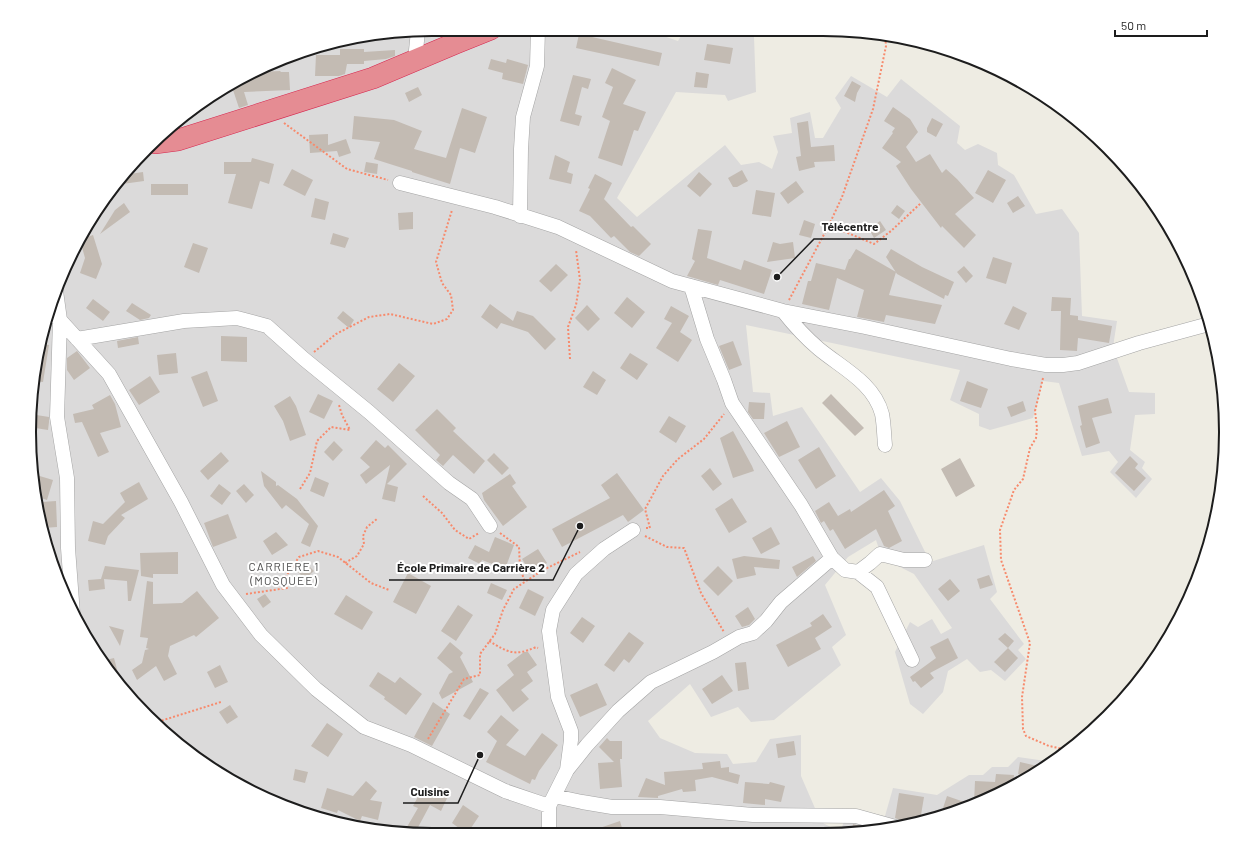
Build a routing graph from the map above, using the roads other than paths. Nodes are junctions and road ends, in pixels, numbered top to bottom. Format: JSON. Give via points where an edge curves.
{"nodes":[{"id":1,"x":474,"y":36,"type":"edge"},
{"id":2,"x":538,"y":36,"type":"edge"},
{"id":3,"x":417,"y":37,"type":"edge"},
{"id":4,"x":415,"y":60,"type":"junction"},
{"id":5,"x":162,"y":143,"type":"edge"},
{"id":6,"x":400,"y":183,"type":"road end"},
{"id":7,"x":520,"y":216,"type":"junction"},
{"id":8,"x":691,"y":286,"type":"junction"},
{"id":9,"x":783,"y":311,"type":"junction"},
{"id":10,"x":55,"y":316,"type":"edge"},
{"id":11,"x":1204,"y":325,"type":"edge"},
{"id":12,"x":77,"y":339,"type":"junction"},
{"id":13,"x":885,"y":445,"type":"dead end"},
{"id":14,"x":490,"y":526,"type":"road end"},
{"id":15,"x":633,"y":530,"type":"road end"},
{"id":16,"x":832,"y":558,"type":"junction"},
{"id":17,"x":925,"y":560,"type":"dead end"},
{"id":18,"x":858,"y":572,"type":"junction"},
{"id":19,"x":72,"y":597,"type":"edge"},
{"id":20,"x":912,"y":660,"type":"dead end"},
{"id":21,"x":567,"y":770,"type":"junction"},
{"id":22,"x":552,"y":801,"type":"junction"},
{"id":23,"x":883,"y":823,"type":"edge"},
{"id":24,"x":550,"y":828,"type":"edge"}],
"edges":[{"from":1,"to":4,"type":"highway"},
{"from":2,"to":7,"type":"street","via":[[537,66],[523,117]]},
{"from":3,"to":4,"type":"street"},
{"from":4,"to":5,"type":"highway","via":[[373,78],[178,140]]},
{"from":6,"to":7,"type":"street","via":[[495,207]]},
{"from":7,"to":8,"type":"street","via":[[558,227],[672,281]]},
{"from":8,"to":9,"type":"street"},
{"from":8,"to":16,"type":"street","via":[[707,339],[732,403],[801,504]]},
{"from":9,"to":11,"type":"street","via":[[1046,365],[1078,363]]},
{"from":9,"to":13,"type":"street","via":[[819,348],[863,382],[875,398],[882,414]]},
{"from":10,"to":12,"type":"street"},
{"from":10,"to":19,"type":"street","via":[[57,416],[67,478],[68,548]]},
{"from":12,"to":14,"type":"street","via":[[184,321],[237,318],[267,326],[449,483],[472,499]]},
{"from":12,"to":22,"type":"street","via":[[109,374],[181,502],[223,585],[261,635],[316,689],[364,727],[422,750],[505,791]]},
{"from":15,"to":21,"type":"street","via":[[604,549],[576,574],[553,610],[549,631],[558,697],[571,731]]},
{"from":16,"to":18,"type":"street","via":[[845,570]]},
{"from":16,"to":21,"type":"street","via":[[781,602],[753,633],[739,637],[651,682],[618,711]]},
{"from":17,"to":18,"type":"street","via":[[904,560],[880,554]]},
{"from":18,"to":20,"type":"street","via":[[877,587]]},
{"from":21,"to":22,"type":"street"},
{"from":22,"to":23,"type":"street","via":[[753,815],[856,816]]},
{"from":22,"to":24,"type":"street"}]}
